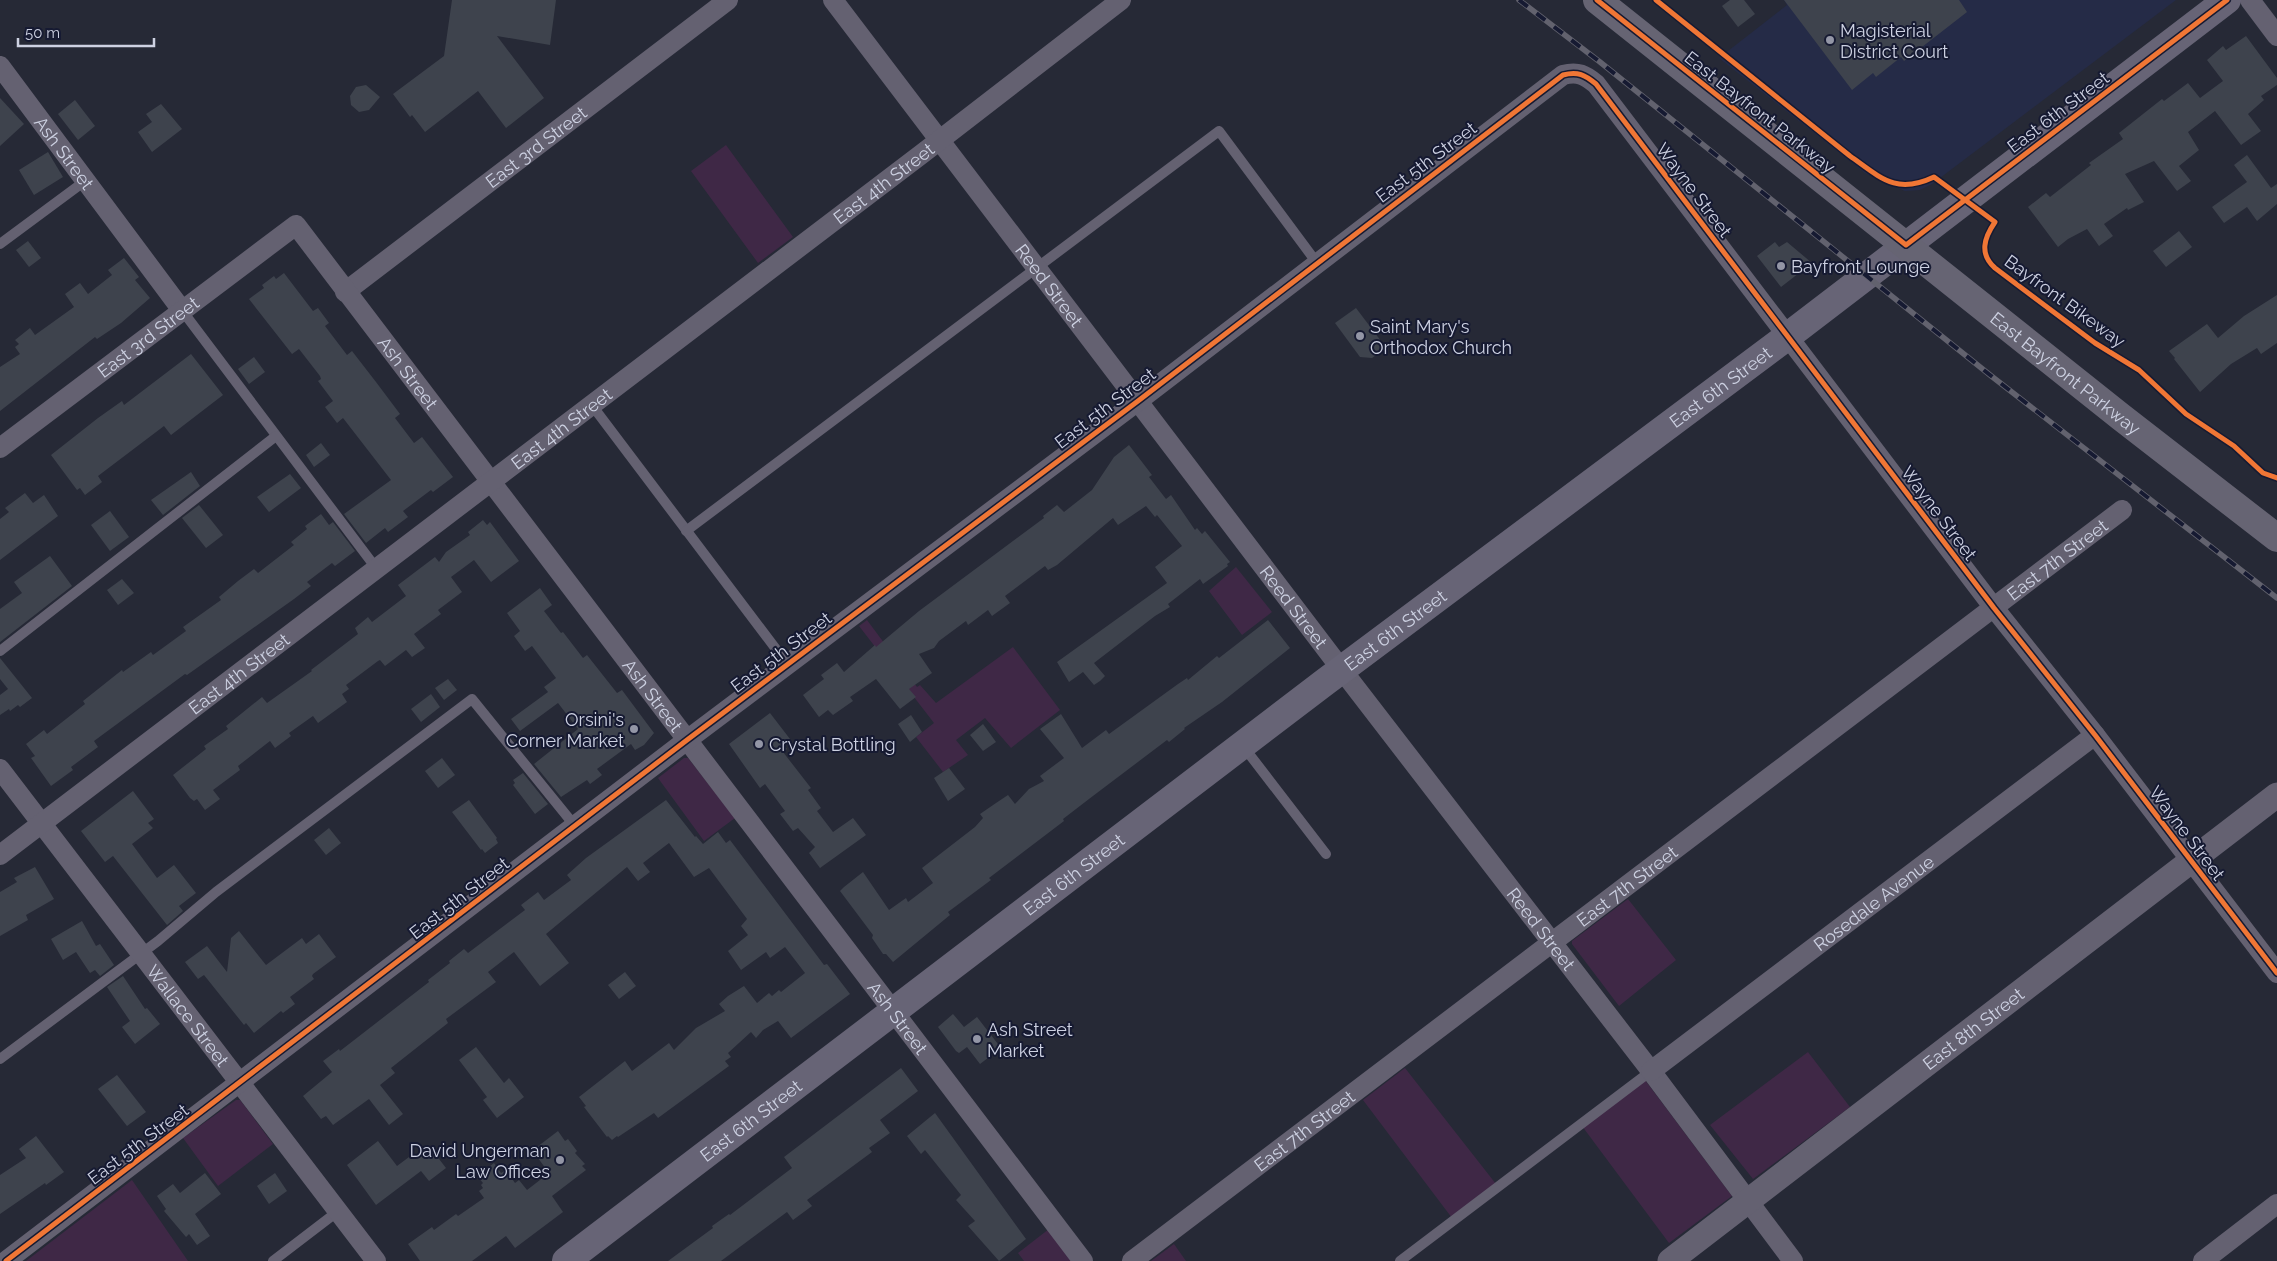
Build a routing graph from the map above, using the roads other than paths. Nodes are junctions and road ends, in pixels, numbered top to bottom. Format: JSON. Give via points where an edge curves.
{"nodes":[{"id":1,"x":728,"y":0,"type":"edge"},
{"id":2,"x":833,"y":0,"type":"edge"},
{"id":3,"x":1121,"y":0,"type":"edge"},
{"id":4,"x":1597,"y":0,"type":"edge"},
{"id":5,"x":2227,"y":0,"type":"edge"},
{"id":6,"x":2250,"y":0,"type":"edge"},
{"id":7,"x":2277,"y":36,"type":"edge"},
{"id":8,"x":0,"y":66,"type":"edge"},
{"id":9,"x":1578,"y":73,"type":"joint"},
{"id":10,"x":939,"y":141,"type":"junction"},
{"id":11,"x":85,"y":180,"type":"junction"},
{"id":12,"x":296,"y":225,"type":"joint"},
{"id":13,"x":0,"y":244,"type":"edge"},
{"id":14,"x":1906,"y":245,"type":"junction"},
{"id":15,"x":1316,"y":263,"type":"junction"},
{"id":16,"x":1037,"y":268,"type":"junction"},
{"id":17,"x":345,"y":292,"type":"junction"},
{"id":18,"x":181,"y":309,"type":"junction"},
{"id":19,"x":1788,"y":336,"type":"junction"},
{"id":20,"x":1138,"y":401,"type":"junction"},
{"id":21,"x":591,"y":404,"type":"junction"},
{"id":22,"x":276,"y":436,"type":"junction"},
{"id":23,"x":0,"y":448,"type":"edge"},
{"id":24,"x":490,"y":481,"type":"junction"},
{"id":25,"x":2122,"y":510,"type":"dead end"},
{"id":26,"x":686,"y":531,"type":"junction"},
{"id":27,"x":2277,"y":538,"type":"edge"},
{"id":28,"x":376,"y":568,"type":"junction"},
{"id":29,"x":1994,"y":608,"type":"junction"},
{"id":30,"x":0,"y":651,"type":"edge"},
{"id":31,"x":788,"y":664,"type":"junction"},
{"id":32,"x":1342,"y":670,"type":"junction"},
{"id":33,"x":2095,"y":735,"type":"junction"},
{"id":34,"x":687,"y":740,"type":"junction"},
{"id":35,"x":1242,"y":745,"type":"junction"},
{"id":36,"x":0,"y":769,"type":"edge"},
{"id":37,"x":2277,"y":795,"type":"edge"},
{"id":38,"x":41,"y":823,"type":"junction"},
{"id":39,"x":574,"y":826,"type":"junction"},
{"id":40,"x":1326,"y":854,"type":"dead end"},
{"id":41,"x":0,"y":855,"type":"edge"},
{"id":42,"x":2191,"y":860,"type":"junction"},
{"id":43,"x":1550,"y":942,"type":"junction"},
{"id":44,"x":140,"y":954,"type":"junction"},
{"id":45,"x":2277,"y":973,"type":"edge"},
{"id":46,"x":894,"y":1011,"type":"junction"},
{"id":47,"x":0,"y":1059,"type":"edge"},
{"id":48,"x":1651,"y":1071,"type":"junction"},
{"id":49,"x":239,"y":1084,"type":"junction"},
{"id":50,"x":1748,"y":1201,"type":"junction"},
{"id":51,"x":2277,"y":1204,"type":"edge"},
{"id":52,"x":337,"y":1212,"type":"junction"},
{"id":53,"x":6,"y":1261,"type":"edge"},
{"id":54,"x":273,"y":1261,"type":"edge"},
{"id":55,"x":376,"y":1261,"type":"edge"},
{"id":56,"x":566,"y":1261,"type":"edge"},
{"id":57,"x":1083,"y":1261,"type":"edge"},
{"id":58,"x":1132,"y":1261,"type":"edge"},
{"id":59,"x":1400,"y":1261,"type":"edge"},
{"id":60,"x":1670,"y":1261,"type":"edge"},
{"id":61,"x":1793,"y":1261,"type":"edge"},
{"id":62,"x":2203,"y":1261,"type":"edge"}],
"edges":[{"from":1,"to":17,"type":"street","name":"East 3rd Street"},
{"from":2,"to":10,"type":"street","name":"Reed Street"},
{"from":3,"to":10,"type":"street","name":"East 4th Street"},
{"from":4,"to":14,"type":"highway","name":"East Bayfront Parkway"},
{"from":5,"to":14,"type":"main road","name":"East 6th Street"},
{"from":6,"to":7,"type":"street"},
{"from":8,"to":11,"type":"street","name":"Ash Street"},
{"from":9,"to":15,"type":"street","name":"East 5th Street","via":[[1564,75]]},
{"from":9,"to":19,"type":"street","name":"Wayne Street","via":[[1596,84]]},
{"from":10,"to":16,"type":"street","name":"Reed Street"},
{"from":10,"to":21,"type":"street","name":"East 4th Street"},
{"from":11,"to":13,"type":"lane"},
{"from":11,"to":18,"type":"street","name":"Ash Street"},
{"from":12,"to":17,"type":"street","name":"Ash Street"},
{"from":12,"to":18,"type":"street","name":"East 3rd Street"},
{"from":14,"to":19,"type":"main road","name":"East 6th Street"},
{"from":14,"to":27,"type":"highway","name":"East Bayfront Parkway"},
{"from":15,"to":16,"type":"lane","via":[[1219,131]]},
{"from":15,"to":20,"type":"street","name":"East 5th Street"},
{"from":16,"to":20,"type":"street","name":"Reed Street"},
{"from":16,"to":26,"type":"lane"},
{"from":17,"to":24,"type":"street","name":"Ash Street"},
{"from":18,"to":22,"type":"lane"},
{"from":18,"to":23,"type":"street","name":"East 3rd Street"},
{"from":19,"to":29,"type":"street","name":"Wayne Street"},
{"from":19,"to":32,"type":"main road","name":"East 6th Street"},
{"from":20,"to":31,"type":"street","name":"East 5th Street"},
{"from":20,"to":32,"type":"street","name":"Reed Street"},
{"from":21,"to":24,"type":"street","name":"East 4th Street"},
{"from":21,"to":26,"type":"lane"},
{"from":22,"to":28,"type":"lane"},
{"from":22,"to":30,"type":"lane"},
{"from":24,"to":28,"type":"street","name":"East 4th Street"},
{"from":24,"to":34,"type":"street","name":"Ash Street"},
{"from":25,"to":29,"type":"street","name":"East 7th Street"},
{"from":26,"to":31,"type":"lane"},
{"from":28,"to":38,"type":"street","name":"East 4th Street"},
{"from":29,"to":33,"type":"street","name":"Wayne Street"},
{"from":29,"to":43,"type":"street","name":"East 7th Street"},
{"from":31,"to":34,"type":"street","name":"East 5th Street"},
{"from":32,"to":35,"type":"main road","name":"East 6th Street"},
{"from":32,"to":43,"type":"street","name":"Reed Street"},
{"from":33,"to":42,"type":"street","name":"Wayne Street"},
{"from":33,"to":48,"type":"street","name":"Rosedale Avenue"},
{"from":34,"to":39,"type":"street","name":"East 5th Street"},
{"from":34,"to":46,"type":"street","name":"Ash Street"},
{"from":35,"to":40,"type":"lane"},
{"from":35,"to":46,"type":"main road","name":"East 6th Street"},
{"from":36,"to":38,"type":"street","name":"Wallace Street"},
{"from":37,"to":42,"type":"street","name":"East 8th Street"},
{"from":38,"to":41,"type":"street","name":"East 4th Street"},
{"from":38,"to":44,"type":"street","name":"Wallace Street"},
{"from":39,"to":44,"type":"lane","via":[[472,699],[216,892]]},
{"from":39,"to":49,"type":"street","name":"East 5th Street"},
{"from":42,"to":45,"type":"street","name":"Wayne Street"},
{"from":42,"to":50,"type":"street","name":"East 8th Street"},
{"from":43,"to":48,"type":"street","name":"Reed Street"},
{"from":43,"to":58,"type":"street","name":"East 7th Street"},
{"from":44,"to":47,"type":"lane"},
{"from":44,"to":49,"type":"street","name":"Wallace Street"},
{"from":46,"to":56,"type":"main road","name":"East 6th Street"},
{"from":46,"to":57,"type":"street","name":"Ash Street"},
{"from":48,"to":50,"type":"street","name":"Reed Street"},
{"from":48,"to":59,"type":"lane"},
{"from":49,"to":52,"type":"street","name":"Wallace Street"},
{"from":49,"to":53,"type":"street","name":"East 5th Street"},
{"from":50,"to":60,"type":"street","name":"East 8th Street"},
{"from":50,"to":61,"type":"street","name":"Reed Street"},
{"from":51,"to":62,"type":"street"},
{"from":52,"to":54,"type":"lane"},
{"from":52,"to":55,"type":"street","name":"Wallace Street"}]}
